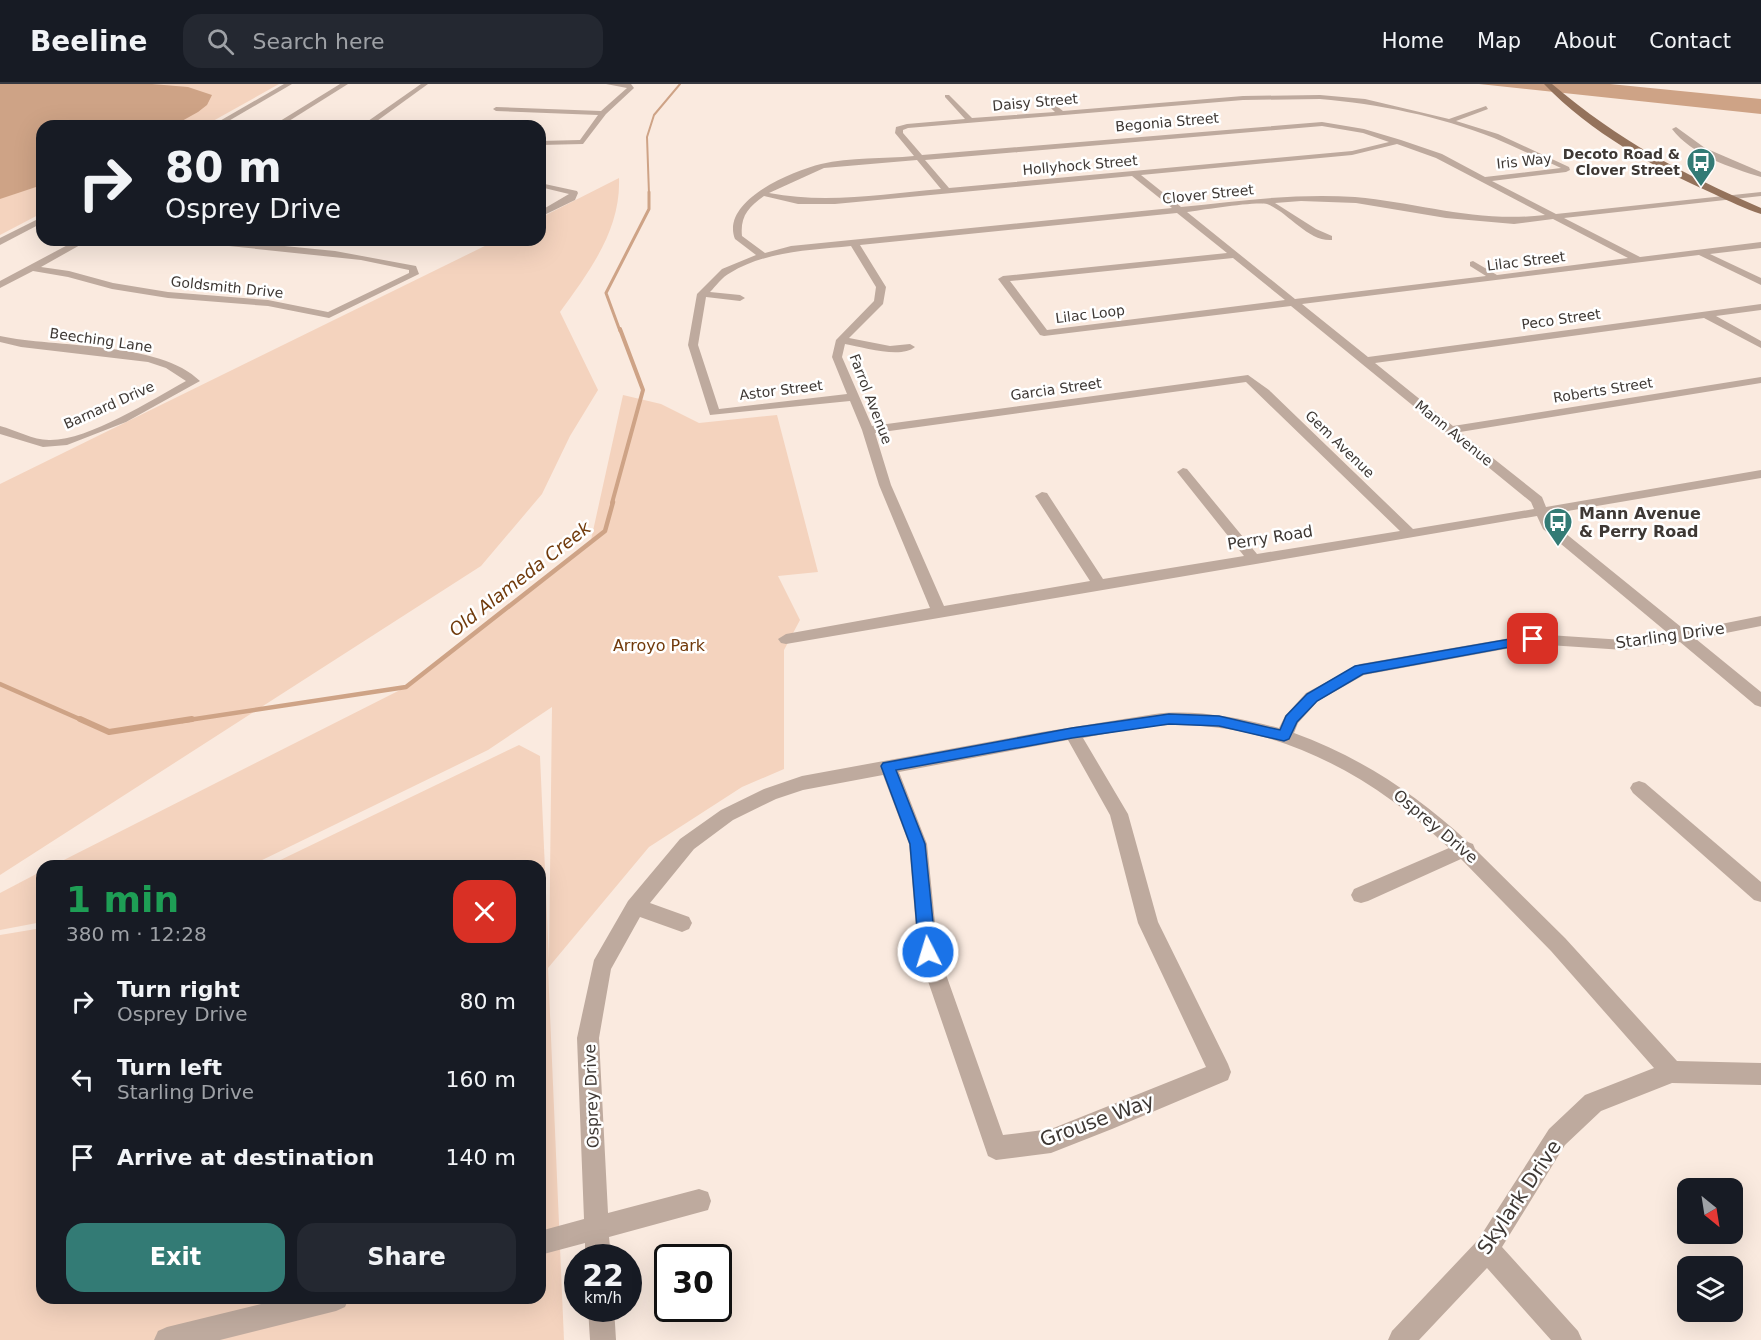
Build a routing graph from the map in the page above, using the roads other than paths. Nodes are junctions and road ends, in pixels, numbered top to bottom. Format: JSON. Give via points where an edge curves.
{"nodes":[{"id":1,"x":289,"y":84,"type":"edge"},
{"id":2,"x":345,"y":84,"type":"edge"},
{"id":3,"x":424,"y":84,"type":"edge"},
{"id":4,"x":609,"y":84,"type":"edge"},
{"id":5,"x":1548,"y":84,"type":"edge"},
{"id":6,"x":1234,"y":92,"type":"dead end"},
{"id":7,"x":1041,"y":95,"type":"dead end"},
{"id":8,"x":947,"y":96,"type":"dead end"},
{"id":9,"x":1243,"y":98,"type":"junction"},
{"id":10,"x":1142,"y":99,"type":"dead end"},
{"id":11,"x":1585,"y":103,"type":"dead end"},
{"id":12,"x":1153,"y":106,"type":"junction"},
{"id":13,"x":1486,"y":108,"type":"dead end"},
{"id":14,"x":496,"y":109,"type":"dead end"},
{"id":15,"x":603,"y":113,"type":"junction"},
{"id":16,"x":1061,"y":113,"type":"junction"},
{"id":17,"x":226,"y":120,"type":"edge"},
{"id":18,"x":286,"y":120,"type":"edge"},
{"id":19,"x":373,"y":120,"type":"edge"},
{"id":20,"x":971,"y":121,"type":"junction"},
{"id":21,"x":1449,"y":121,"type":"junction"},
{"id":22,"x":1676,"y":129,"type":"dead end"},
{"id":23,"x":1398,"y":142,"type":"junction"},
{"id":24,"x":546,"y":143,"type":"edge"},
{"id":25,"x":1542,"y":148,"type":"dead end"},
{"id":26,"x":1526,"y":149,"type":"junction"},
{"id":27,"x":920,"y":157,"type":"junction"},
{"id":28,"x":1566,"y":170,"type":"joint"},
{"id":29,"x":1135,"y":174,"type":"junction"},
{"id":30,"x":1761,"y":175,"type":"edge"},
{"id":31,"x":1486,"y":179,"type":"junction"},
{"id":32,"x":546,"y":186,"type":"edge"},
{"id":33,"x":946,"y":190,"type":"junction"},
{"id":34,"x":1396,"y":193,"type":"dead end"},
{"id":35,"x":764,"y":194,"type":"junction"},
{"id":36,"x":1761,"y":194,"type":"edge"},
{"id":37,"x":1743,"y":196,"type":"junction"},
{"id":38,"x":1729,"y":197,"type":"junction"},
{"id":39,"x":1267,"y":201,"type":"junction"},
{"id":40,"x":1761,"y":204,"type":"edge"},
{"id":41,"x":1392,"y":205,"type":"junction"},
{"id":42,"x":546,"y":211,"type":"edge"},
{"id":43,"x":1179,"y":211,"type":"junction"},
{"id":44,"x":1761,"y":212,"type":"edge"},
{"id":45,"x":1556,"y":217,"type":"junction"},
{"id":46,"x":36,"y":223,"type":"edge"},
{"id":47,"x":1329,"y":238,"type":"dead end"},
{"id":48,"x":0,"y":242,"type":"edge"},
{"id":49,"x":855,"y":244,"type":"junction"},
{"id":50,"x":1761,"y":245,"type":"edge"},
{"id":51,"x":72,"y":246,"type":"edge"},
{"id":52,"x":242,"y":246,"type":"edge"},
{"id":53,"x":1701,"y":253,"type":"junction"},
{"id":54,"x":1233,"y":255,"type":"junction"},
{"id":55,"x":763,"y":256,"type":"junction"},
{"id":56,"x":1638,"y":260,"type":"junction"},
{"id":57,"x":1473,"y":264,"type":"dead end"},
{"id":58,"x":28,"y":268,"type":"junction"},
{"id":59,"x":1496,"y":278,"type":"junction"},
{"id":60,"x":1761,"y":282,"type":"edge"},
{"id":61,"x":0,"y":285,"type":"edge"},
{"id":62,"x":702,"y":294,"type":"junction"},
{"id":63,"x":740,"y":298,"type":"dead end"},
{"id":64,"x":1294,"y":304,"type":"junction"},
{"id":65,"x":1761,"y":308,"type":"edge"},
{"id":66,"x":1705,"y":314,"type":"junction"},
{"id":67,"x":0,"y":339,"type":"edge"},
{"id":68,"x":841,"y":340,"type":"junction"},
{"id":69,"x":1761,"y":345,"type":"edge"},
{"id":70,"x":910,"y":347,"type":"dead end"},
{"id":71,"x":1365,"y":361,"type":"junction"},
{"id":72,"x":1248,"y":378,"type":"joint"},
{"id":73,"x":1761,"y":380,"type":"edge"},
{"id":74,"x":194,"y":381,"type":"joint"},
{"id":75,"x":853,"y":397,"type":"junction"},
{"id":76,"x":0,"y":430,"type":"edge"},
{"id":77,"x":868,"y":430,"type":"junction"},
{"id":78,"x":1449,"y":430,"type":"junction"},
{"id":79,"x":1183,"y":472,"type":"dead end"},
{"id":80,"x":1761,"y":474,"type":"edge"},
{"id":81,"x":1042,"y":496,"type":"dead end"},
{"id":82,"x":1542,"y":512,"type":"junction"},
{"id":83,"x":1410,"y":533,"type":"junction"},
{"id":84,"x":1253,"y":558,"type":"junction"},
{"id":85,"x":1099,"y":584,"type":"junction"},
{"id":86,"x":939,"y":611,"type":"junction"},
{"id":87,"x":1761,"y":621,"type":"edge"},
{"id":88,"x":1682,"y":637,"type":"junction"},
{"id":89,"x":786,"y":639,"type":"dead end"},
{"id":90,"x":1761,"y":701,"type":"edge"},
{"id":91,"x":1072,"y":733,"type":"junction"},
{"id":92,"x":1284,"y":736,"type":"junction"},
{"id":93,"x":888,"y":766,"type":"junction"},
{"id":94,"x":1640,"y":788,"type":"dead end"},
{"id":95,"x":1466,"y":849,"type":"junction"},
{"id":96,"x":1761,"y":894,"type":"edge"},
{"id":97,"x":1361,"y":895,"type":"dead end"},
{"id":98,"x":635,"y":907,"type":"junction"},
{"id":99,"x":682,"y":923,"type":"dead end"},
{"id":100,"x":1672,"y":1072,"type":"junction"},
{"id":101,"x":1761,"y":1074,"type":"edge"},
{"id":102,"x":699,"y":1201,"type":"dead end"},
{"id":103,"x":596,"y":1227,"type":"junction"},
{"id":104,"x":546,"y":1241,"type":"edge"},
{"id":105,"x":597,"y":1244,"type":"edge"},
{"id":106,"x":1487,"y":1248,"type":"junction"},
{"id":107,"x":312,"y":1304,"type":"edge"},
{"id":108,"x":602,"y":1322,"type":"edge"},
{"id":109,"x":167,"y":1340,"type":"edge"},
{"id":110,"x":603,"y":1340,"type":"edge"},
{"id":111,"x":1401,"y":1340,"type":"edge"},
{"id":112,"x":1569,"y":1340,"type":"edge"}],
"edges":[{"from":1,"to":17,"type":"street"},
{"from":2,"to":18,"type":"street"},
{"from":3,"to":19,"type":"street"},
{"from":4,"to":15,"type":"street","via":[[630,86]]},
{"from":5,"to":38,"type":"main road","via":[[1634,150]]},
{"from":6,"to":9,"type":"street"},
{"from":7,"to":16,"type":"street"},
{"from":8,"to":20,"type":"street"},
{"from":9,"to":12,"type":"street","name":"Daisy Street"},
{"from":9,"to":21,"type":"street","name":"Daisy Street","via":[[1367,98]]},
{"from":10,"to":12,"type":"street"},
{"from":11,"to":37,"type":"main road","via":[[1649,150]]},
{"from":12,"to":16,"type":"street","name":"Daisy Street"},
{"from":13,"to":21,"type":"street"},
{"from":14,"to":15,"type":"street"},
{"from":15,"to":24,"type":"street","via":[[583,142]]},
{"from":16,"to":20,"type":"street","name":"Daisy Street"},
{"from":20,"to":27,"type":"street","name":"Daisy Street","via":[[899,129]]},
{"from":21,"to":26,"type":"street","name":"Daisy Street"},
{"from":22,"to":30,"type":"street","via":[[1714,155]]},
{"from":23,"to":27,"type":"street","name":"Begonia Street","via":[[1350,127],[1302,124]]},
{"from":23,"to":29,"type":"street","name":"Hollyhock Street","via":[[1352,153]]},
{"from":23,"to":31,"type":"street","name":"Begonia Street"},
{"from":25,"to":26,"type":"street","name":"Daisy Street"},
{"from":26,"to":28,"type":"street","name":"Daisy Street"},
{"from":27,"to":33,"type":"street"},
{"from":27,"to":35,"type":"street","name":"Begonia Street","via":[[823,166],[802,172]]},
{"from":28,"to":31,"type":"street","name":"Iris Way"},
{"from":29,"to":33,"type":"street","name":"Hollyhock Street"},
{"from":29,"to":43,"type":"street","name":"Mann Avenue"},
{"from":31,"to":45,"type":"street","name":"Begonia Street"},
{"from":32,"to":42,"type":"street","via":[[574,193],[572,198]]},
{"from":33,"to":35,"type":"street","name":"Hollyhock Street","via":[[835,201],[798,201]]},
{"from":34,"to":41,"type":"street"},
{"from":35,"to":55,"type":"street","name":"Begonia Street","via":[[748,204],[736,223],[738,237]]},
{"from":36,"to":37,"type":"street","name":"Clover Street"},
{"from":37,"to":38,"type":"street","name":"Clover Street"},
{"from":37,"to":40,"type":"main road"},
{"from":38,"to":44,"type":"main road"},
{"from":38,"to":45,"type":"street","name":"Clover Street"},
{"from":39,"to":41,"type":"street","name":"Clover Street","via":[[1329,198]]},
{"from":39,"to":43,"type":"street","name":"Clover Street"},
{"from":39,"to":47,"type":"street"},
{"from":41,"to":45,"type":"street","name":"Clover Street","via":[[1488,220]]},
{"from":43,"to":49,"type":"street","name":"Clover Street"},
{"from":43,"to":54,"type":"street","name":"Mann Avenue"},
{"from":45,"to":56,"type":"street","name":"Begonia Street"},
{"from":46,"to":48,"type":"street"},
{"from":49,"to":55,"type":"street","name":"Clover Street","via":[[791,249]]},
{"from":49,"to":68,"type":"street","name":"Farrol Avenue","via":[[881,287],[879,302]]},
{"from":50,"to":53,"type":"street","name":"Lilac Street"},
{"from":51,"to":58,"type":"street"},
{"from":52,"to":58,"type":"street","name":"Goldsmith Drive","via":[[376,258],[413,268],[414,274],[329,315],[268,303],[112,286]]},
{"from":53,"to":56,"type":"street","name":"Lilac Street"},
{"from":53,"to":60,"type":"street"},
{"from":54,"to":64,"type":"street","name":"Mann Avenue"},
{"from":54,"to":64,"type":"street","name":"Lilac Loop","via":[[1003,279],[1044,333]]},
{"from":55,"to":62,"type":"street","name":"Clover Street","via":[[725,271]]},
{"from":56,"to":59,"type":"street","name":"Lilac Street"},
{"from":57,"to":59,"type":"street"},
{"from":58,"to":61,"type":"street"},
{"from":59,"to":64,"type":"street","name":"Lilac Street"},
{"from":62,"to":63,"type":"street"},
{"from":62,"to":75,"type":"street","name":"Astor Street","via":[[693,345],[714,413]]},
{"from":64,"to":71,"type":"street","name":"Mann Avenue"},
{"from":65,"to":66,"type":"street","name":"Peco Street"},
{"from":66,"to":69,"type":"street"},
{"from":66,"to":71,"type":"street","name":"Peco Street"},
{"from":67,"to":74,"type":"street","name":"Beeching Lane","via":[[24,346],[128,356],[170,366]]},
{"from":68,"to":70,"type":"street","via":[[890,349]]},
{"from":68,"to":75,"type":"street","name":"Farrol Avenue","via":[[837,357]]},
{"from":71,"to":78,"type":"street","name":"Mann Avenue"},
{"from":72,"to":77,"type":"street","name":"Garcia Street"},
{"from":72,"to":83,"type":"street","name":"Gem Avenue"},
{"from":73,"to":78,"type":"street","name":"Roberts Street"},
{"from":74,"to":76,"type":"street","name":"Barnard Drive","via":[[131,415],[66,442],[49,444]]},
{"from":75,"to":77,"type":"street","name":"Farrol Avenue"},
{"from":77,"to":86,"type":"street","name":"Farrol Avenue","via":[[885,485]]},
{"from":78,"to":82,"type":"street","name":"Mann Avenue","via":[[1537,500]]},
{"from":79,"to":84,"type":"street"},
{"from":80,"to":82,"type":"street","name":"Perry Road"},
{"from":81,"to":85,"type":"street"},
{"from":82,"to":83,"type":"street","name":"Perry Road"},
{"from":82,"to":88,"type":"street","name":"Mann Avenue","via":[[1548,526]]},
{"from":83,"to":84,"type":"street","name":"Perry Road"},
{"from":84,"to":85,"type":"street","name":"Perry Road"},
{"from":85,"to":86,"type":"street","name":"Perry Road"},
{"from":86,"to":89,"type":"street","name":"Perry Road"},
{"from":87,"to":88,"type":"street","name":"Starling Drive"},
{"from":88,"to":90,"type":"street","name":"Mann Avenue"},
{"from":88,"to":92,"type":"street","name":"Starling Drive","via":[[1624,645],[1533,639],[1360,670],[1312,697],[1291,720]]},
{"from":91,"to":92,"type":"street","name":"Osprey Drive","via":[[1169,719],[1219,721]]},
{"from":91,"to":93,"type":"street","name":"Osprey Drive"},
{"from":91,"to":93,"type":"street","name":"Grouse Way","via":[[1119,814],[1148,923],[1220,1072],[1051,1141],[996,1148],[928,952],[918,844]]},
{"from":92,"to":95,"type":"street","name":"Osprey Drive","via":[[1330,753],[1385,784]]},
{"from":93,"to":98,"type":"street","name":"Osprey Drive","via":[[802,783],[727,815],[687,844]]},
{"from":94,"to":96,"type":"street"},
{"from":95,"to":97,"type":"street"},
{"from":95,"to":100,"type":"street","name":"Osprey Drive","via":[[1581,968]]},
{"from":98,"to":99,"type":"street"},
{"from":98,"to":103,"type":"street","name":"Osprey Drive","via":[[601,967],[588,1038]]},
{"from":100,"to":101,"type":"street","name":"Skylark Drive"},
{"from":100,"to":106,"type":"street","name":"Skylark Drive","via":[[1593,1103],[1557,1137]]},
{"from":102,"to":103,"type":"street"},
{"from":103,"to":104,"type":"street"},
{"from":103,"to":105,"type":"street","name":"Osprey Drive"},
{"from":106,"to":111,"type":"street","name":"Skylark Drive"},
{"from":106,"to":112,"type":"street"},
{"from":107,"to":109,"type":"street"},
{"from":108,"to":110,"type":"street"}]}
